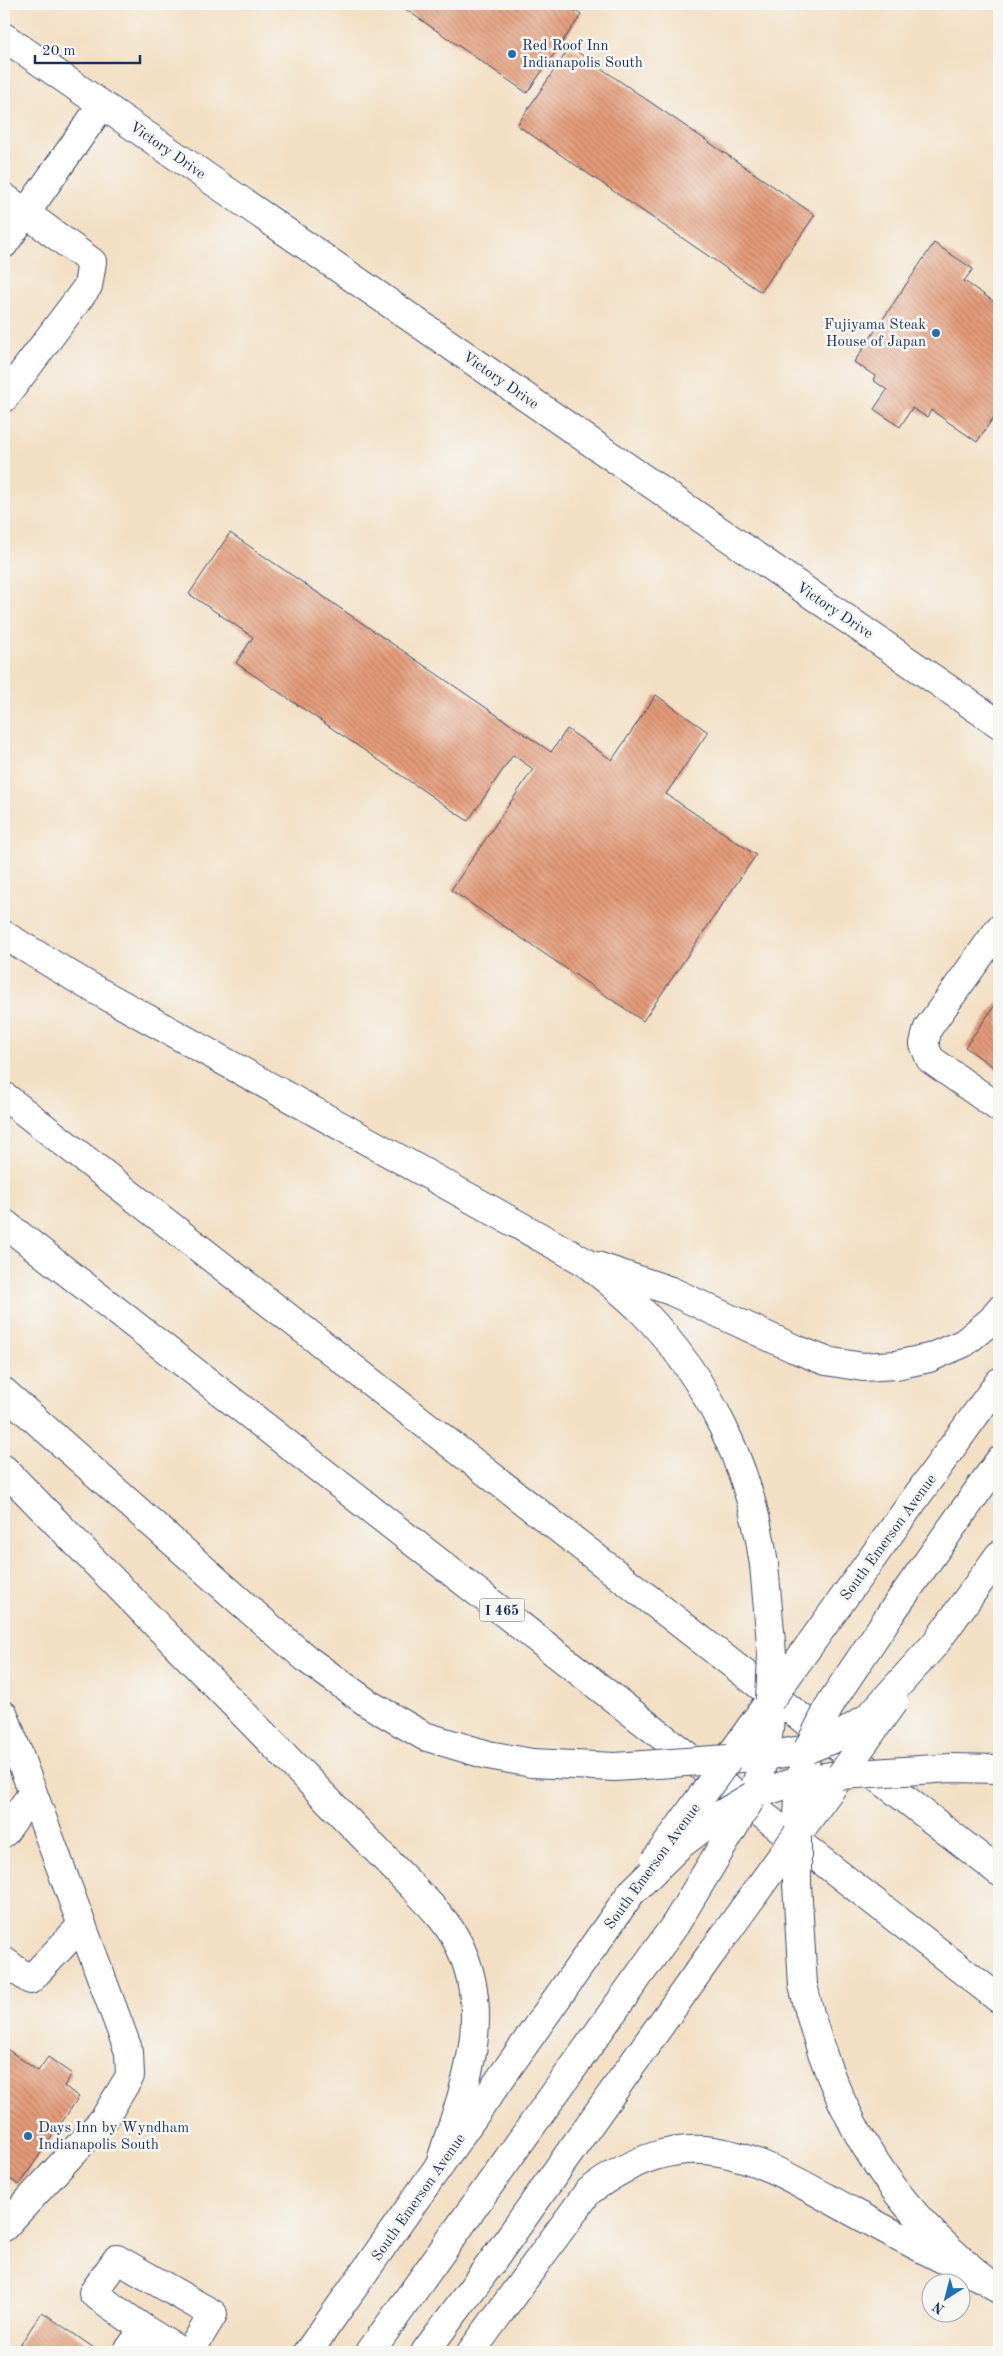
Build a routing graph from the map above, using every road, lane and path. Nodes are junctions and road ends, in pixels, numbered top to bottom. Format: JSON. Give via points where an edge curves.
{"nodes":[{"id":1,"x":4,"y":37,"type":"edge"},
{"id":2,"x":102,"y":105,"type":"junction"},
{"id":3,"x":4,"y":198,"type":"edge"},
{"id":4,"x":26,"y":212,"type":"junction"},
{"id":5,"x":4,"y":244,"type":"edge"},
{"id":6,"x":4,"y":398,"type":"edge"},
{"id":7,"x":994,"y":711,"type":"edge"},
{"id":8,"x":999,"y":929,"type":"edge"},
{"id":9,"x":4,"y":935,"type":"edge"},
{"id":10,"x":4,"y":1096,"type":"edge"},
{"id":11,"x":999,"y":1108,"type":"edge"},
{"id":12,"x":4,"y":1222,"type":"edge"},
{"id":13,"x":585,"y":1262,"type":"junction"},
{"id":14,"x":999,"y":1310,"type":"edge"},
{"id":15,"x":999,"y":1382,"type":"edge"},
{"id":16,"x":4,"y":1392,"type":"edge"},
{"id":17,"x":999,"y":1460,"type":"edge"},
{"id":18,"x":4,"y":1468,"type":"edge"},
{"id":19,"x":999,"y":1555,"type":"edge"},
{"id":20,"x":935,"y":1644,"type":"junction"},
{"id":21,"x":770,"y":1700,"type":"junction"},
{"id":22,"x":4,"y":1715,"type":"edge"},
{"id":23,"x":808,"y":1749,"type":"junction"},
{"id":24,"x":766,"y":1756,"type":"junction"},
{"id":25,"x":728,"y":1759,"type":"junction"},
{"id":26,"x":999,"y":1769,"type":"edge"},
{"id":27,"x":840,"y":1775,"type":"junction"},
{"id":28,"x":800,"y":1780,"type":"junction"},
{"id":29,"x":32,"y":1794,"type":"junction"},
{"id":30,"x":752,"y":1796,"type":"junction"},
{"id":31,"x":4,"y":1833,"type":"edge"},
{"id":32,"x":797,"y":1835,"type":"junction"},
{"id":33,"x":999,"y":1872,"type":"edge"},
{"id":34,"x":632,"y":1893,"type":"junction"},
{"id":35,"x":82,"y":1924,"type":"junction"},
{"id":36,"x":4,"y":1961,"type":"edge"},
{"id":37,"x":999,"y":1999,"type":"edge"},
{"id":38,"x":439,"y":2167,"type":"junction"},
{"id":39,"x":4,"y":2228,"type":"edge"},
{"id":40,"x":990,"y":2284,"type":"edge"},
{"id":41,"x":144,"y":2329,"type":"junction"},
{"id":42,"x":128,"y":2352,"type":"edge"},
{"id":43,"x":181,"y":2352,"type":"edge"},
{"id":44,"x":190,"y":2352,"type":"edge"},
{"id":45,"x":308,"y":2352,"type":"edge"},
{"id":46,"x":370,"y":2352,"type":"edge"},
{"id":47,"x":425,"y":2352,"type":"edge"},
{"id":48,"x":471,"y":2352,"type":"edge"}],
"edges":[{"from":1,"to":2,"type":"main road","name":"Victory Drive"},
{"from":2,"to":4,"type":"main road"},
{"from":2,"to":7,"type":"main road","name":"Victory Drive"},
{"from":3,"to":4,"type":"main road"},
{"from":4,"to":5,"type":"main road"},
{"from":4,"to":6,"type":"main road","via":[[92,262],[88,286]]},
{"from":8,"to":11,"type":"main road","via":[[928,1028],[924,1044],[930,1059]]},
{"from":9,"to":13,"type":"main road"},
{"from":10,"to":33,"type":"main road"},
{"from":12,"to":37,"type":"main road","number":"I 465"},
{"from":13,"to":14,"type":"main road","via":[[671,1291],[826,1361],[863,1367],[929,1358],[964,1343]]},
{"from":13,"to":21,"type":"main road","bridge":true,"via":[[640,1310],[682,1359],[717,1414],[742,1473],[760,1534],[764,1565],[772,1654]]},
{"from":15,"to":21,"type":"main road","name":"South Emerson Avenue","bridge":true},
{"from":16,"to":25,"type":"main road","bridge":true,"via":[[308,1660],[369,1704],[424,1736],[488,1755],[532,1763],[615,1767]]},
{"from":17,"to":23,"type":"main road","bridge":true,"via":[[832,1701]]},
{"from":18,"to":38,"type":"main road","via":[[402,1876],[442,1918],[458,1942],[470,1971],[476,2033],[472,2063]]},
{"from":19,"to":20,"type":"main road"},
{"from":20,"to":23,"type":"main road","bridge":true,"via":[[870,1716],[840,1736]]},
{"from":20,"to":27,"type":"main road","bridge":true},
{"from":21,"to":24,"type":"main road","via":[[771,1727]]},
{"from":21,"to":25,"type":"main road","name":"South Emerson Avenue"},
{"from":22,"to":29,"type":"main road"},
{"from":23,"to":24,"type":"main road"},
{"from":23,"to":28,"type":"main road"},
{"from":24,"to":25,"type":"main road"},
{"from":24,"to":30,"type":"main road"},
{"from":25,"to":34,"type":"main road","name":"South Emerson Avenue","bridge":true},
{"from":26,"to":27,"type":"main road","bridge":true,"via":[[951,1768]]},
{"from":27,"to":28,"type":"main road"},
{"from":27,"to":32,"type":"main road"},
{"from":28,"to":30,"type":"main road"},
{"from":28,"to":32,"type":"main road"},
{"from":29,"to":31,"type":"main road"},
{"from":29,"to":35,"type":"main road"},
{"from":30,"to":34,"type":"main road","bridge":true,"via":[[680,1845]]},
{"from":30,"to":46,"type":"main road","bridge":true,"via":[[675,1924]]},
{"from":32,"to":40,"type":"main road","bridge":true,"via":[[797,1904],[803,1985],[811,2021],[834,2087],[872,2158],[896,2192],[930,2230]]},
{"from":32,"to":47,"type":"main road","bridge":true},
{"from":34,"to":38,"type":"main road","name":"South Emerson Avenue"},
{"from":35,"to":36,"type":"main road","via":[[30,1980]]},
{"from":35,"to":39,"type":"main road","via":[[129,2052],[130,2076],[104,2119]]},
{"from":38,"to":45,"type":"main road","name":"South Emerson Avenue"},
{"from":40,"to":48,"type":"main road","via":[[769,2166],[722,2152],[672,2152],[629,2166],[588,2192]]},
{"from":41,"to":42,"type":"main road"},
{"from":41,"to":43,"type":"main road"},
{"from":41,"to":44,"type":"main road","via":[[93,2293],[117,2259],[213,2314]]}]}
